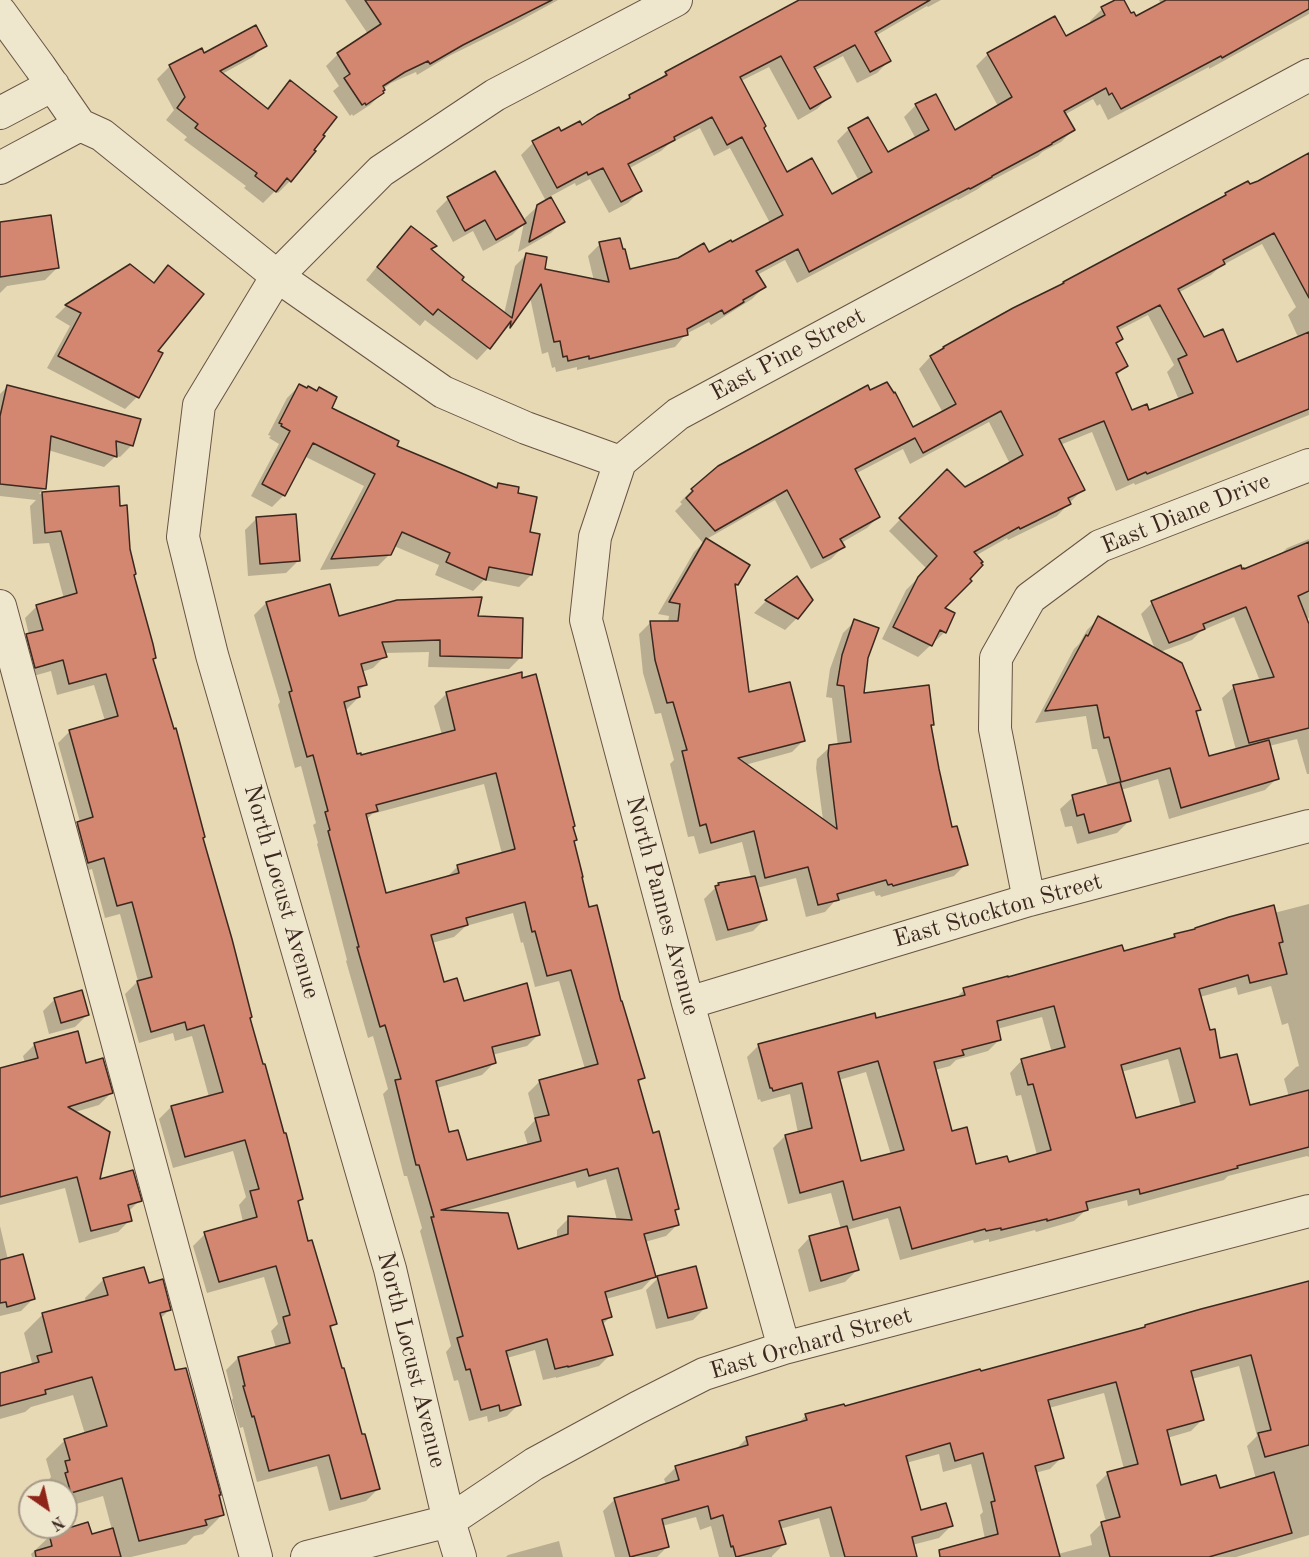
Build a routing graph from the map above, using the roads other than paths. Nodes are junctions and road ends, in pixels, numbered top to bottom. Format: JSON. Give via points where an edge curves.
{"nodes":[{"id":1,"x":676,"y":0,"type":"edge"},
{"id":2,"x":0,"y":12,"type":"edge"},
{"id":3,"x":1309,"y":75,"type":"edge"},
{"id":4,"x":53,"y":85,"type":"junction"},
{"id":5,"x":0,"y":113,"type":"edge"},
{"id":6,"x":80,"y":126,"type":"junction"},
{"id":7,"x":0,"y":168,"type":"edge"},
{"id":8,"x":277,"y":276,"type":"junction"},
{"id":9,"x":620,"y":462,"type":"junction"},
{"id":10,"x":1309,"y":465,"type":"edge"},
{"id":11,"x":0,"y":606,"type":"edge"},
{"id":12,"x":1309,"y":826,"type":"edge"},
{"id":13,"x":1029,"y":900,"type":"junction"},
{"id":14,"x":688,"y":1003,"type":"junction"},
{"id":15,"x":1309,"y":1211,"type":"edge"},
{"id":16,"x":784,"y":1348,"type":"junction"},
{"id":17,"x":449,"y":1521,"type":"junction"},
{"id":18,"x":256,"y":1557,"type":"edge"},
{"id":19,"x":307,"y":1557,"type":"edge"},
{"id":20,"x":460,"y":1557,"type":"edge"}],
"edges":[{"from":1,"to":8,"type":"street","name":"North Locust Avenue","via":[[495,95],[381,171]]},
{"from":2,"to":4,"type":"street"},
{"from":3,"to":9,"type":"street","name":"East Pine Street","via":[[678,414]]},
{"from":4,"to":5,"type":"street"},
{"from":4,"to":6,"type":"street"},
{"from":6,"to":7,"type":"street"},
{"from":6,"to":8,"type":"street","via":[[102,135]]},
{"from":8,"to":9,"type":"street","via":[[444,392],[526,429]]},
{"from":8,"to":17,"type":"street","name":"North Locust Avenue","via":[[199,405],[183,537],[212,655],[390,1269]]},
{"from":9,"to":14,"type":"street","name":"North Pannes Avenue","via":[[595,537],[586,620]]},
{"from":10,"to":13,"type":"street","name":"East Diane Drive","via":[[1100,546],[1030,598],[996,658],[995,729]]},
{"from":11,"to":18,"type":"street"},
{"from":12,"to":13,"type":"street","name":"East Stockton Street"},
{"from":13,"to":14,"type":"street","name":"East Stockton Street"},
{"from":14,"to":16,"type":"street","name":"North Pannes Avenue"},
{"from":15,"to":16,"type":"street","name":"East Orchard Street"},
{"from":16,"to":17,"type":"street","name":"East Orchard Street","via":[[704,1374],[637,1408],[534,1464]]},
{"from":17,"to":19,"type":"street","name":"East Orchard Street"},
{"from":17,"to":20,"type":"street","name":"North Locust Avenue"}]}
